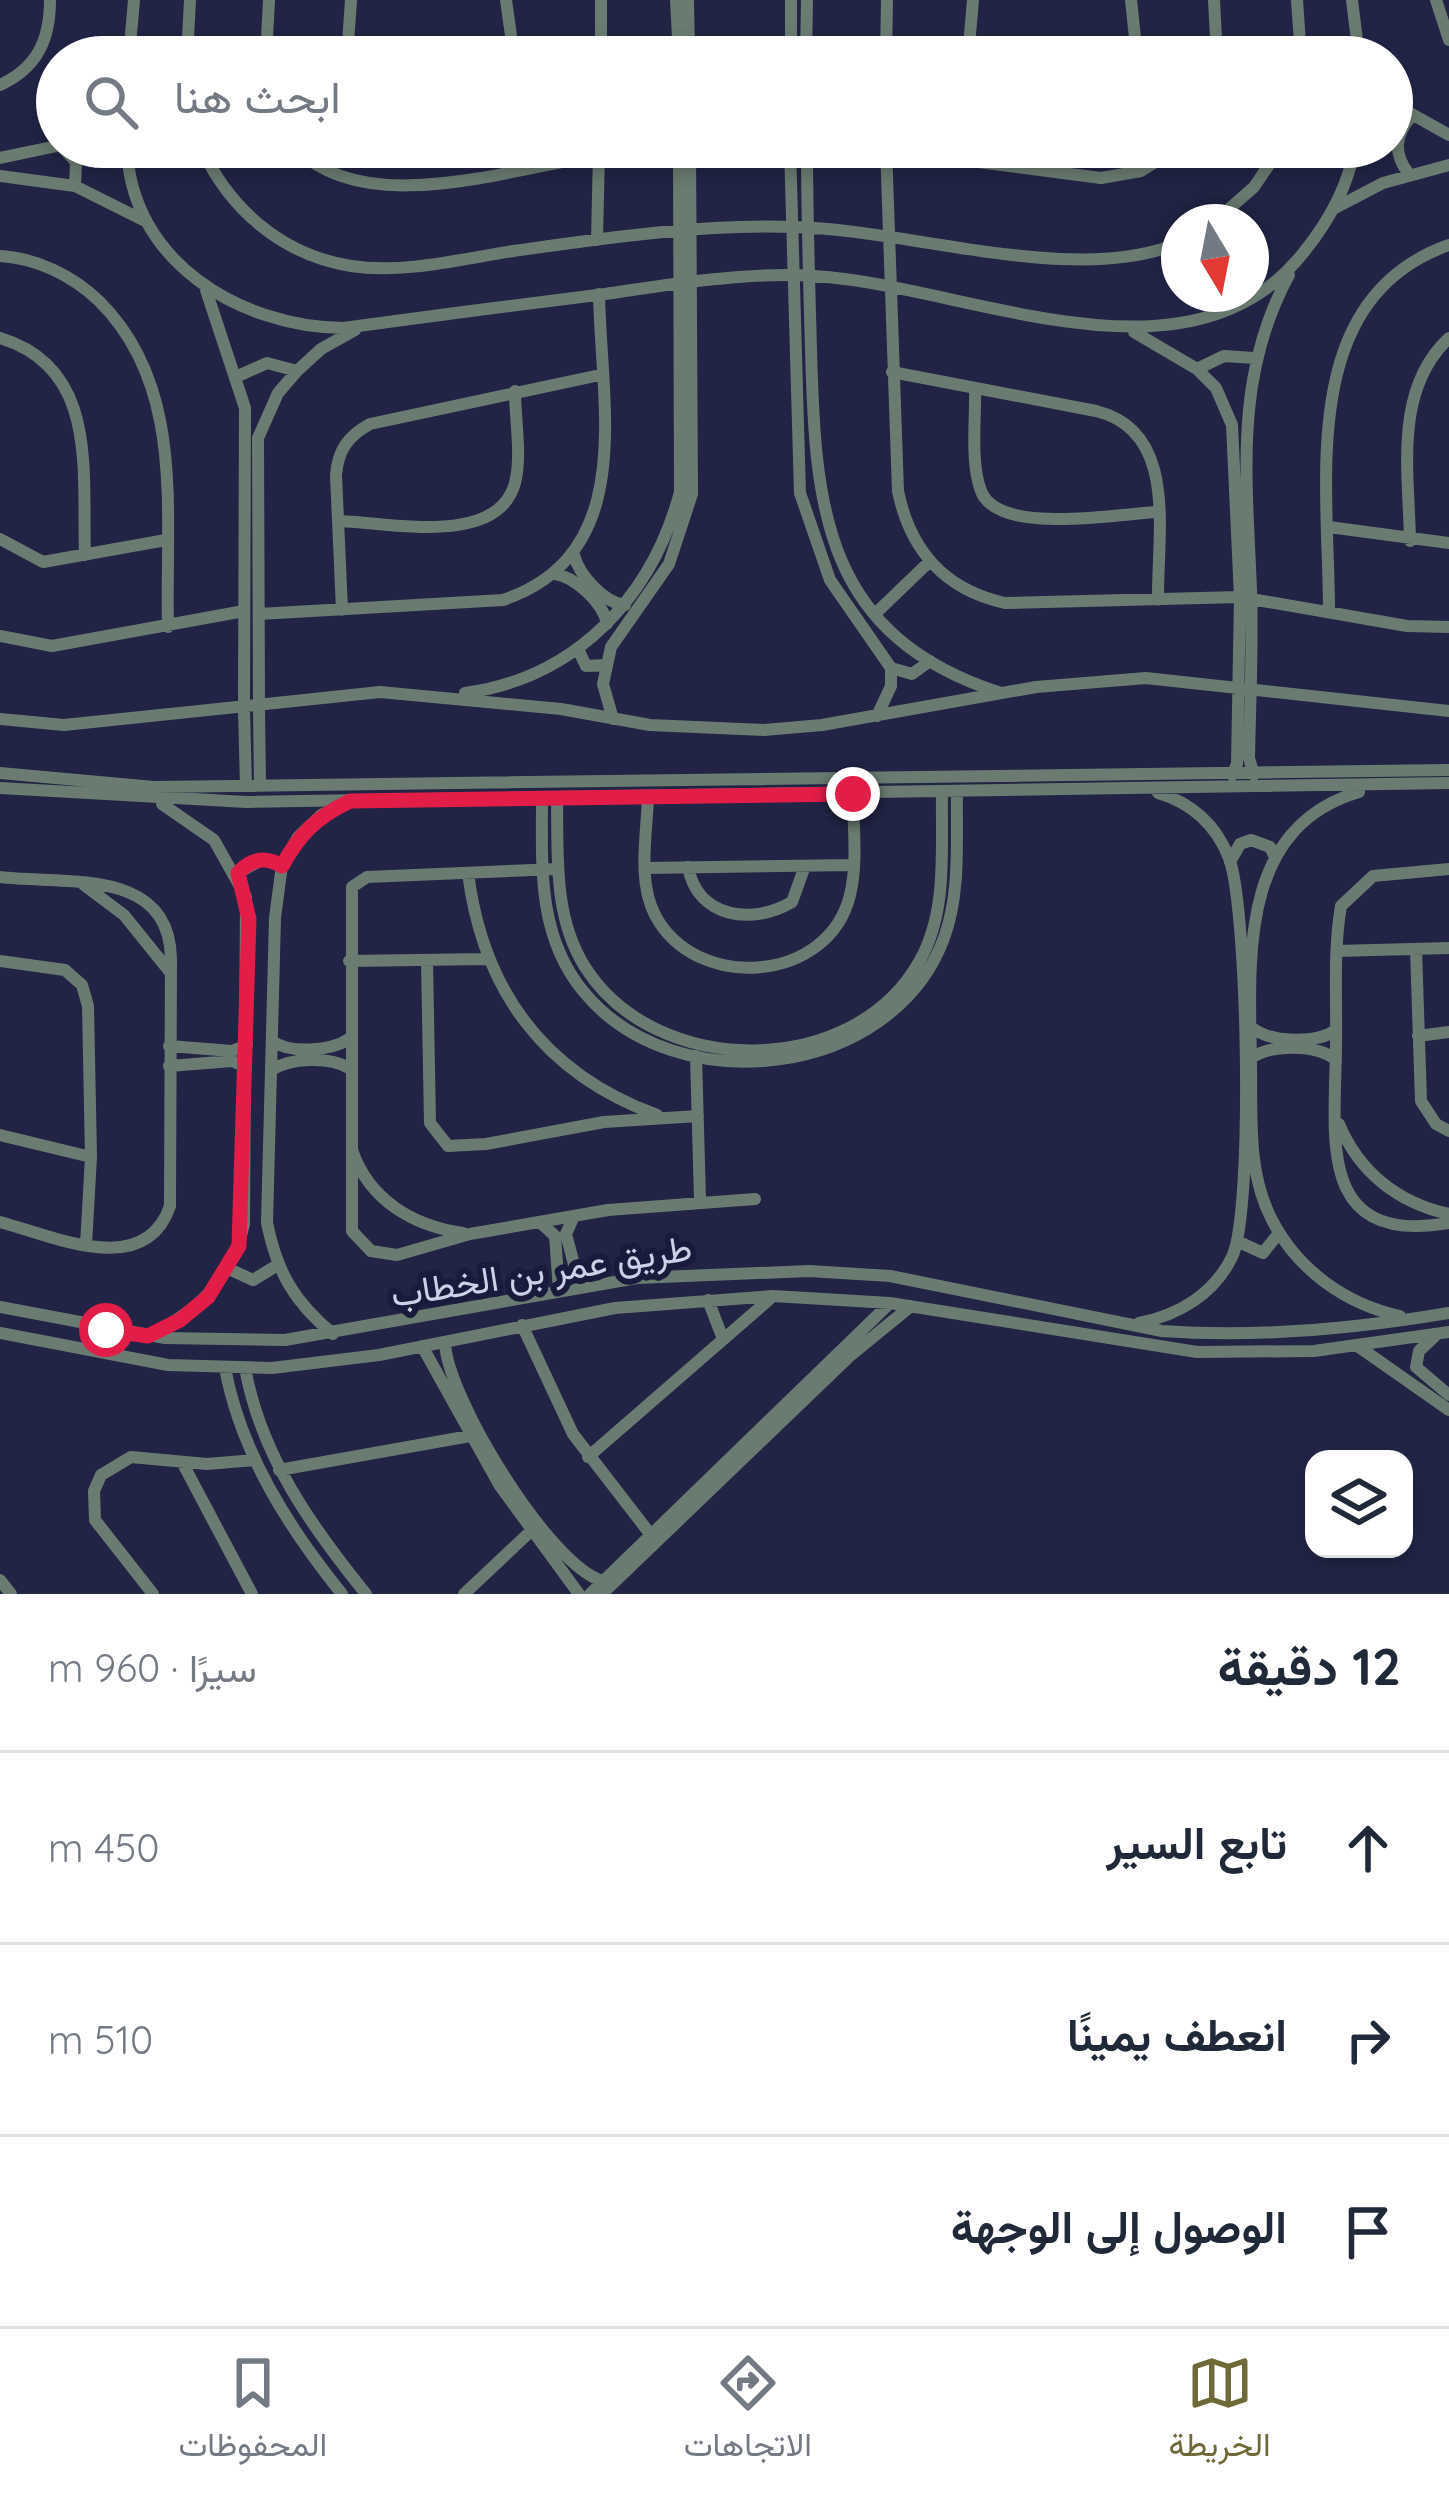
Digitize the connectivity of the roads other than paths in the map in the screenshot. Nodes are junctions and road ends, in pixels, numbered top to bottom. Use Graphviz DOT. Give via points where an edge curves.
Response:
graph roads {
  1 [pos="50,0"];
  2 [pos="134,0"];
  3 [pos="190,0"];
  4 [pos="269,0"];
  5 [pos="351,0"];
  6 [pos="506,0"];
  7 [pos="601,0"];
  8 [pos="676,0"];
  9 [pos="688,0"];
  10 [pos="791,0"];
  11 [pos="807,0"];
  12 [pos="887,0"];
  13 [pos="973,0"];
  14 [pos="1131,0"];
  15 [pos="1214,0"];
  16 [pos="1297,0"];
  17 [pos="1352,0"];
  18 [pos="1436,0"];
  19 [pos="44,36"];
  20 [pos="131,36"];
  21 [pos="188,36"];
  22 [pos="267,36"];
  23 [pos="348,36"];
  24 [pos="511,36"];
  25 [pos="602,36"];
  26 [pos="678,36"];
  27 [pos="688,36"];
  28 [pos="791,36"];
  29 [pos="806,36"];
  30 [pos="886,36"];
  31 [pos="970,36"];
  32 [pos="1135,36"];
  33 [pos="1216,36"];
  34 [pos="1300,36"];
  35 [pos="1356,36"];
  36 [pos="1449,40"];
  37 [pos="36,58"];
  38 [pos="0,85"];
  39 [pos="1413,119"];
  40 [pos="1449,135"];
  41 [pos="36,151"];
  42 [pos="0,158"];
  43 [pos="1449,165"];
  44 [pos="76,168"];
  45 [pos="131,168"];
  46 [pos="213,168"];
  47 [pos="323,168"];
  48 [pos="497,168"];
  49 [pos="599,168"];
  50 [pos="681,168"];
  51 [pos="689,168"];
  52 [pos="790,168"];
  53 [pos="807,168"];
  54 [pos="886,168"];
  55 [pos="1029,168"];
  56 [pos="1147,168"];
  57 [pos="1267,168"];
  58 [pos="1348,168"];
  59 [pos="1405,168"];
  60 [pos="1408,174"];
  61 [pos="0,176"];
  62 [pos="75,186"];
  63 [pos="1235,204"];
  64 [pos="1334,208"];
  65 [pos="149,224"];
  66 [pos="790,226"];
  67 [pos="808,227"];
  68 [pos="685,229"];
  69 [pos="886,234"];
  70 [pos="597,240"];
  71 [pos="1449,245"];
  72 [pos="1161,249"];
  73 [pos="0,256"];
  74 [pos="1294,265"];
  75 [pos="791,274"];
  76 [pos="809,275"];
  77 [pos="685,283"];
  78 [pos="888,286"];
  79 [pos="205,289"];
  80 [pos="598,294"];
  81 [pos="379,323"];
  82 [pos="1127,329"];
  83 [pos="0,338"];
  84 [pos="1449,338"];
  85 [pos="1254,358"];
  86 [pos="1197,369"];
  87 [pos="297,371"];
  88 [pos="892,372"];
  89 [pos="600,375"];
  90 [pos="238,376"];
  91 [pos="975,388"];
  92 [pos="515,391"];
  93 [pos="1157,512"];
  94 [pos="338,520"];
  95 [pos="1329,526"];
  96 [pos="0,539"];
  97 [pos="166,541"];
  98 [pos="1410,542"];
  99 [pos="1449,543"];
  100 [pos="85,555"];
  101 [pos="574,555"];
  102 [pos="929,562"];
  103 [pos="555,574"];
  104 [pos="1246,597"];
  105 [pos="1158,599"];
  106 [pos="625,605"];
  107 [pos="342,610"];
  108 [pos="1329,610"];
  109 [pos="252,613"];
  110 [pos="876,613"];
  111 [pos="607,624"];
  112 [pos="168,627"];
  113 [pos="1449,627"];
  114 [pos="0,636"];
  115 [pos="578,649"];
  116 [pos="930,661"];
  117 [pos="605,665"];
  118 [pos="891,668"];
  119 [pos="1244,691"];
  120 [pos="1003,693"];
  121 [pos="443,695"];
  122 [pos="305,699"];
  123 [pos="252,706"];
  124 [pos="1449,715"];
  125 [pos="877,716"];
  126 [pos="613,719"];
  127 [pos="0,723"];
  128 [pos="1449,770"];
  129 [pos="0,773"];
  130 [pos="1232,775"];
  131 [pos="1254,775"];
  132 [pos="1449,783"];
  133 [pos="253,786"];
  134 [pos="1385,787"];
  135 [pos="0,788"];
  136 [pos="1145,790"];
  137 [pos="950,792"];
  138 [pos="853,794"];
  139 [pos="649,797"];
  140 [pos="549,798"];
  141 [pos="155,801"];
  142 [pos="350,801"];
  143 [pos="1275,857"];
  144 [pos="1230,862"];
  145 [pos="282,866"];
  146 [pos="805,866"];
  147 [pos="853,866"];
  148 [pos="645,868"];
  149 [pos="688,868"];
  150 [pos="1449,868"];
  151 [pos="542,869"];
  152 [pos="558,869"];
  153 [pos="238,873"];
  154 [pos="467,873"];
  155 [pos="0,877"];
  156 [pos="83,884"];
  157 [pos="1449,948"];
  158 [pos="1416,949"];
  159 [pos="1337,951"];
  160 [pos="486,959"];
  161 [pos="427,960"];
  162 [pos="0,961"];
  163 [pos="350,962"];
  164 [pos="170,973"];
  165 [pos="1251,1028"];
  166 [pos="1336,1030"];
  167 [pos="1449,1032"];
  168 [pos="1418,1036"];
  169 [pos="349,1039"];
  170 [pos="272,1041"];
  171 [pos="247,1045"];
  172 [pos="169,1046"];
  173 [pos="696,1056"];
  174 [pos="1251,1058"];
  175 [pos="1336,1060"];
  176 [pos="169,1066"];
  177 [pos="246,1067"];
  178 [pos="349,1068"];
  179 [pos="271,1070"];
  180 [pos="1334,1115"];
  181 [pos="698,1116"];
  182 [pos="664,1118"];
  183 [pos="1449,1131"];
  184 [pos="0,1135"];
  185 [pos="348,1137"];
  186 [pos="91,1157"];
  187 [pos="754,1199"];
  188 [pos="700,1200"];
  189 [pos="574,1216"];
  190 [pos="1449,1219"];
  191 [pos="0,1222"];
  192 [pos="540,1222"];
  193 [pos="1280,1232"];
  194 [pos="470,1234"];
  195 [pos="1239,1242"];
  196 [pos="86,1245"];
  197 [pos="276,1266"];
  198 [pos="229,1269"];
  199 [pos="580,1287"];
  200 [pos="559,1290"];
  201 [pos="773,1296"];
  202 [pos="708,1300"];
  203 [pos="890,1304"];
  204 [pos="911,1306"];
  205 [pos="0,1307"];
  206 [pos="1449,1313"];
  207 [pos="1413,1319"];
  208 [pos="522,1325"];
  209 [pos="1131,1325"];
  210 [pos="0,1333"];
  211 [pos="1443,1333"];
  212 [pos="333,1334"];
  213 [pos="148,1336"];
  214 [pos="723,1339"];
  215 [pos="445,1342"];
  216 [pos="422,1346"];
  217 [pos="1358,1347"];
  218 [pos="225,1368"];
  219 [pos="245,1368"];
  220 [pos="1449,1395"];
  221 [pos="1449,1410"];
  222 [pos="470,1436"];
  223 [pos="588,1457"];
  224 [pos="255,1460"];
  225 [pos="182,1462"];
  226 [pos="279,1470"];
  227 [pos="531,1532"];
  228 [pos="651,1535"];
  229 [pos="0,1580"];
  230 [pos="602,1588"];
  231 [pos="11,1594"];
  232 [pos="153,1594"];
  233 [pos="251,1594"];
  234 [pos="342,1594"];
  235 [pos="366,1594"];
  236 [pos="464,1594"];
  237 [pos="579,1594"];
  238 [pos="590,1594"];
  1 -- 19 [label="street"];
  2 -- 20 [label="street"];
  3 -- 21 [label="street"];
  4 -- 22 [label="street"];
  5 -- 23 [label="street"];
  6 -- 24 [label="street"];
  7 -- 25 [label="street"];
  8 -- 26 [label="street"];
  9 -- 27 [label="street"];
  10 -- 28 [label="street"];
  11 -- 29 [label="street"];
  12 -- 30 [label="street"];
  13 -- 31 [label="street"];
  14 -- 32 [label="street"];
  15 -- 33 [label="street"];
  16 -- 34 [label="street"];
  17 -- 35 [label="street"];
  18 -- 36 [label="street"];
  37 -- 38 [label="street"];
  39 -- 40 [label="street"];
  41 -- 42 [label="street"];
  43 -- 60 [label="street"];
  44 -- 62 [label="street"];
  45 -- 65 [label="street"];
  46 -- 70 [label="street" via="246,214 294,248 336,262 409,266"];
  47 -- 48 [label="street" via="376,188"];
  49 -- 70 [label="street"];
  50 -- 68 [label="street"];
  51 -- 68 [label="street"];
  52 -- 66 [label="street"];
  53 -- 67 [label="street"];
  54 -- 69 [label="street"];
  55 -- 56 [label="street" via="1101,178"];
  57 -- 63 [label="street"];
  58 -- 64 [label="street"];
  59 -- 60 [label="street"];
  60 -- 64 [label="street"];
  61 -- 62 [label="street"];
  62 -- 65 [label="street"];
  64 -- 74 [label="street"];
  65 -- 79 [label="street"];
  66 -- 67 [label="street"];
  66 -- 68 [label="street"];
  66 -- 75 [label="street"];
  67 -- 69 [label="street"];
  67 -- 76 [label="street"];
  68 -- 70 [label="street"];
  68 -- 77 [label="street"];
  69 -- 72 [label="street" via="1093,261"];
  69 -- 78 [label="street"];
  71 -- 95 [label="street" via="1397,276 1340,356 1327,404"];
  73 -- 97 [label="street" via="38,263 88,290 139,348 161,417"];
  74 -- 82 [label="street" via="1218,315"];
  74 -- 85 [label="street"];
  75 -- 76 [label="street"];
  75 -- 77 [label="street"];
  75 -- 118 [label="street" via="800,493 830,580"];
  76 -- 78 [label="street"];
  76 -- 110 [label="street" via="817,489 845,569"];
  77 -- 80 [label="street"];
  77 -- 106 [label="street" via="680,492 656,560"];
  77 -- 117 [label="street" via="692,494 669,564"];
  78 -- 82 [label="street"];
  78 -- 88 [label="street"];
  79 -- 81 [label="street" via="272,322"];
  79 -- 90 [label="street"];
  80 -- 81 [label="street"];
  80 -- 89 [label="street"];
  81 -- 87 [label="street" via="321,349"];
  82 -- 86 [label="street"];
  83 -- 100 [label="street" via="40,355 77,407"];
  84 -- 98 [label="street" via="1420,378 1410,411"];
  85 -- 86 [label="street" via="1224,356"];
  85 -- 104 [label="street" via="1244,424"];
  86 -- 104 [label="street" via="1216,388 1232,425"];
  87 -- 90 [label="street" via="267,363"];
  87 -- 109 [label="street" via="258,438"];
  88 -- 91 [label="street"];
  88 -- 102 [label="street" via="898,491"];
  89 -- 92 [label="street"];
  89 -- 101 [label="street" via="599,505"];
  90 -- 109 [label="street"];
  91 -- 93 [label="street" via="1127,423 1155,463"];
  91 -- 93 [label="street" via="979,487 994,509 1016,519"];
  92 -- 94 [label="street" via="356,431 338,458"];
  92 -- 94 [label="street" via="516,477 494,514 466,525"];
  93 -- 105 [label="street"];
  94 -- 107 [label="street"];
  95 -- 98 [label="street"];
  95 -- 108 [label="street"];
  96 -- 100 [label="street" via="43,562"];
  97 -- 100 [label="street"];
  97 -- 112 [label="street"];
  98 -- 99 [label="street"];
  101 -- 103 [label="street"];
  101 -- 106 [label="street" via="612,603"];
  102 -- 105 [label="street" via="959,586 1005,603"];
  102 -- 110 [label="street"];
  103 -- 107 [label="street" via="503,600"];
  103 -- 111 [label="street" via="570,578"];
  104 -- 105 [label="street"];
  104 -- 108 [label="street"];
  104 -- 119 [label="street"];
  106 -- 111 [label="street"];
  107 -- 109 [label="street"];
  108 -- 113 [label="street"];
  109 -- 112 [label="street"];
  109 -- 123 [label="street"];
  110 -- 116 [label="street"];
  111 -- 115 [label="street"];
  112 -- 114 [label="street" via="52,646"];
  115 -- 117 [label="street" via="586,667"];
  115 -- 121 [label="street" via="492,689"];
  116 -- 118 [label="street" via="912,674"];
  116 -- 120 [label="street"];
  117 -- 126 [label="street"];
  118 -- 125 [label="street"];
  119 -- 120 [label="street" via="1146,678"];
  119 -- 122 [label="street" via="1093,689 764,738 648,733 424,702"];
  119 -- 124 [label="street" via="1395,717"];
  119 -- 130 [label="street"];
  119 -- 131 [label="street"];
  120 -- 125 [label="street"];
  121 -- 122 [label="street"];
  121 -- 126 [label="street"];
  122 -- 123 [label="street"];
  123 -- 127 [label="street" via="64,733"];
  123 -- 133 [label="street"];
  125 -- 126 [label="street" via="764,730"];
  128 -- 131 [label="street"];
  129 -- 133 [label="street" via="154,787"];
  130 -- 131 [label="street"];
  130 -- 133 [label="street"];
  132 -- 134 [label="street"];
  134 -- 136 [label="street"];
  134 -- 143 [label="street" via="1316,812"];
  135 -- 141 [label="street"];
  136 -- 137 [label="street"];
  136 -- 144 [label="street" via="1193,808"];
  137 -- 138 [label="street"];
  137 -- 152 [label="street" via="939,905 919,962 868,1017 798,1046 712,1046 632,1016 577,952"];
  137 -- 173 [label="street" via="952,908 944,939 910,994 860,1035 799,1057"];
  138 -- 139 [label="street"];
  138 -- 147 [label="street"];
  139 -- 140 [label="street"];
  139 -- 148 [label="street"];
  140 -- 142 [label="street"];
  140 -- 151 [label="street"];
  140 -- 152 [label="street"];
  141 -- 142 [label="street"];
  141 -- 153 [label="street" via="206,830"];
  142 -- 145 [label="street" via="310,826"];
  143 -- 144 [label="street" via="1251,840"];
  143 -- 165 [label="street" via="1256,901"];
  144 -- 195 [label="street" via="1242,992"];
  145 -- 153 [label="street" via="263,859"];
  145 -- 170 [label="street"];
  146 -- 147 [label="street"];
  146 -- 149 [label="street"];
  146 -- 149 [label="street" via="792,902 750,915 708,905"];
  147 -- 148 [label="street" via="838,924 804,954 761,968 730,967 686,949 655,914"];
  148 -- 149 [label="street"];
  150 -- 159 [label="street" via="1390,870 1361,883 1341,906"];
  151 -- 152 [label="street"];
  151 -- 154 [label="street"];
  151 -- 173 [label="street" via="552,937 583,991 633,1032"];
  153 -- 171 [label="street" via="249,919"];
  154 -- 160 [label="street"];
  154 -- 163 [label="street" via="356,882"];
  155 -- 156 [label="street"];
  156 -- 164 [label="street" via="124,915"];
  156 -- 164 [label="street" via="112,883 146,901 167,931"];
  157 -- 158 [label="street"];
  158 -- 159 [label="street"];
  158 -- 168 [label="street"];
  159 -- 166 [label="street"];
  160 -- 161 [label="street"];
  160 -- 182 [label="street" via="541,1045 577,1077"];
  161 -- 163 [label="street"];
  161 -- 182 [label="street" via="430,1123 439,1141 458,1148"];
  162 -- 186 [label="street" via="54,967 82,985"];
  163 -- 169 [label="street"];
  164 -- 172 [label="street"];
  165 -- 166 [label="street" via="1274,1037 1320,1038"];
  165 -- 174 [label="street"];
  166 -- 175 [label="street"];
  167 -- 168 [label="street"];
  168 -- 183 [label="street" via="1421,1100"];
  169 -- 170 [label="street" via="310,1048"];
  169 -- 178 [label="street"];
  170 -- 179 [label="street"];
  171 -- 172 [label="street"];
  171 -- 177 [label="street"];
  172 -- 176 [label="street"];
  173 -- 181 [label="street"];
  174 -- 175 [label="street" via="1265,1050 1319,1050"];
  174 -- 193 [label="street" via="1252,1159"];
  175 -- 180 [label="street"];
  176 -- 177 [label="street"];
  176 -- 196 [label="street" via="166,1219 134,1246"];
  177 -- 198 [label="street" via="244,1224"];
  178 -- 179 [label="street" via="290,1062"];
  178 -- 185 [label="street"];
  179 -- 197 [label="street" via="267,1223"];
  180 -- 190 [label="street" via="1381,1183"];
  180 -- 190 [label="street" via="1337,1170 1355,1203 1400,1228"];
  181 -- 182 [label="street"];
  181 -- 188 [label="street"];
  184 -- 186 [label="street"];
  185 -- 194 [label="street" via="383,1199 423,1224"];
  185 -- 194 [label="street" via="349,1219 370,1251 397,1255"];
  186 -- 196 [label="street"];
  187 -- 188 [label="street"];
  188 -- 189 [label="street"];
  189 -- 192 [label="street"];
  189 -- 199 [label="street" via="566,1234"];
  191 -- 196 [label="street"];
  192 -- 194 [label="street"];
  192 -- 200 [label="street" via="555,1236"];
  193 -- 195 [label="street" via="1263,1253"];
  193 -- 207 [label="street" via="1328,1286"];
  195 -- 209 [label="street" via="1198,1299"];
  197 -- 198 [label="street" via="254,1280"];
  197 -- 212 [label="street"];
  198 -- 213 [label="street" via="180,1320"];
  199 -- 200 [label="street, طريق عمر بن الخطاب"];
  199 -- 209 [label="street, طريق عمر بن الخطاب" via="690,1273 890,1276"];
  200 -- 212 [label="street, طريق عمر بن الخطاب"];
  201 -- 202 [label="street, طريق عمر بن الخطاب"];
  201 -- 203 [label="street, طريق عمر بن الخطاب"];
  201 -- 214 [label="street"];
  202 -- 208 [label="street, طريق عمر بن الخطاب"];
  202 -- 214 [label="street"];
  203 -- 204 [label="street, طريق عمر بن الخطاب"];
  203 -- 228 [label="street"];
  204 -- 217 [label="street, طريق عمر بن الخطاب" via="1159,1348"];
  204 -- 230 [label="street"];
  205 -- 213 [label="street, طريق عمر بن الخطاب"];
  206 -- 207 [label="street, طريق عمر بن الخطاب"];
  207 -- 209 [label="street, طريق عمر بن الخطاب" via="1253,1334"];
  208 -- 215 [label="street, طريق عمر بن الخطاب"];
  208 -- 223 [label="street"];
  210 -- 218 [label="street, طريق عمر بن الخطاب" via="106,1356"];
  211 -- 217 [label="street, طريق عمر بن الخطاب"];
  211 -- 220 [label="street" via="1419,1351 1416,1367"];
  212 -- 213 [label="street, طريق عمر بن الخطاب" via="225,1342"];
  214 -- 223 [label="street"];
  215 -- 216 [label="street, طريق عمر بن الخطاب"];
  215 -- 230 [label="street" via="453,1379 510,1480 570,1562"];
  216 -- 219 [label="street, طريق عمر بن الخطاب"];
  216 -- 222 [label="street"];
  217 -- 221 [label="street"];
  218 -- 219 [label="street, طريق عمر بن الخطاب"];
  218 -- 224 [label="street"];
  219 -- 226 [label="street"];
  222 -- 226 [label="street"];
  222 -- 227 [label="street"];
  223 -- 228 [label="street"];
  224 -- 225 [label="street"];
  224 -- 234 [label="street"];
  225 -- 232 [label="street" via="131,1457 101,1475 94,1491 103,1533"];
  225 -- 233 [label="street"];
  226 -- 235 [label="street"];
  227 -- 236 [label="street"];
  227 -- 237 [label="street"];
  228 -- 230 [label="street"];
  229 -- 231 [label="street"];
  230 -- 238 [label="street"];
}
